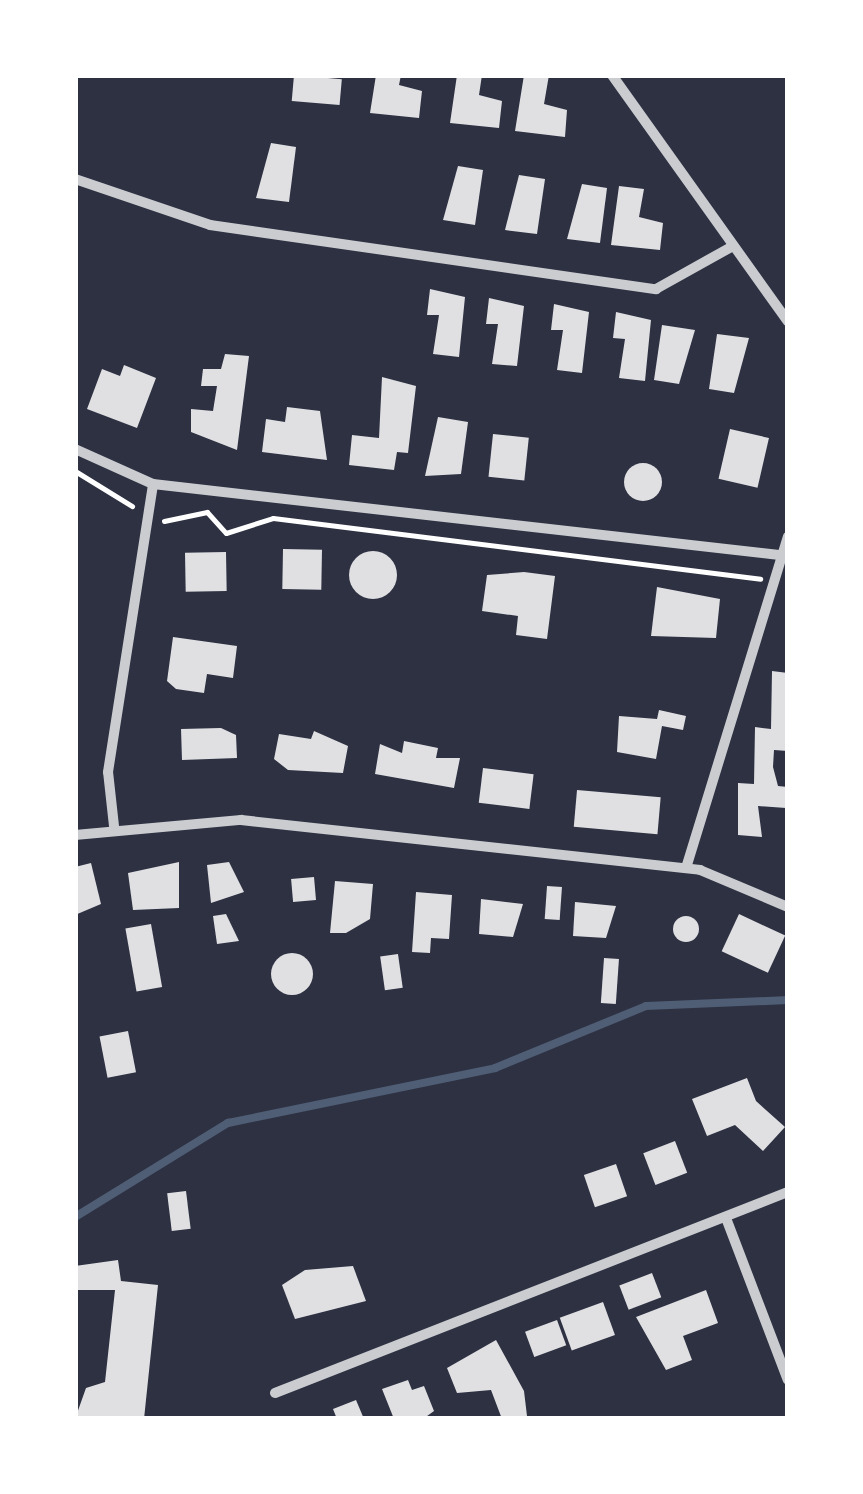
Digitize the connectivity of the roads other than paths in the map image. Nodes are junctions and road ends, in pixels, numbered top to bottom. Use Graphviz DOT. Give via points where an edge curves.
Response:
graph roads {
  1 [pos="612,75"];
  2 [pos="75,179"];
  3 [pos="731,247"];
  4 [pos="788,322"];
  5 [pos="75,449"];
  6 [pos="153,484"];
  7 [pos="788,536"];
  8 [pos="786,556"];
  9 [pos="114,826"];
  10 [pos="75,835"];
  11 [pos="686,868"];
  12 [pos="788,906"];
  13 [pos="788,1192"];
  14 [pos="726,1218"];
  15 [pos="788,1380"];
  16 [pos="275,1393"];
  1 -- 3 [label="street"];
  2 -- 3 [label="street" via="210,224 656,289"];
  3 -- 4 [label="street"];
  5 -- 6 [label="street"];
  6 -- 8 [label="street"];
  6 -- 9 [label="street" via="108,772"];
  7 -- 8 [label="street"];
  8 -- 11 [label="street"];
  9 -- 10 [label="street"];
  9 -- 11 [label="street" via="204,817"];
  11 -- 12 [label="street"];
  13 -- 14 [label="street"];
  14 -- 15 [label="street"];
  14 -- 16 [label="street"];
}
